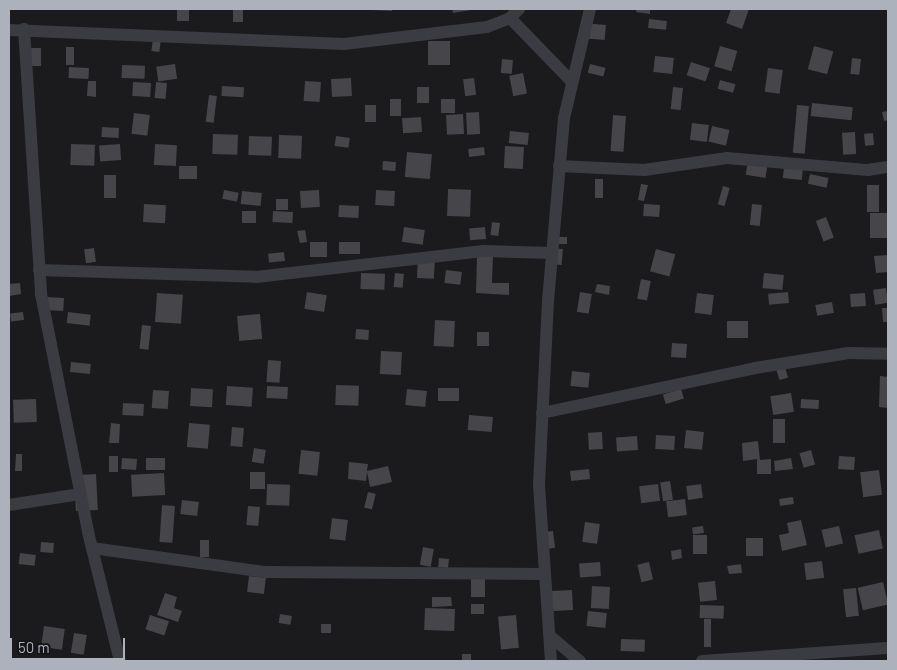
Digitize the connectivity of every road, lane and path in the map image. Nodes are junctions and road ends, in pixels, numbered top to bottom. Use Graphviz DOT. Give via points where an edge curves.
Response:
graph roads {
  1 [pos="590,9"];
  2 [pos="515,13"];
  3 [pos="24,29"];
  4 [pos="9,30"];
  5 [pos="572,82"];
  6 [pos="560,166"];
  7 [pos="888,167"];
  8 [pos="552,253"];
  9 [pos="39,270"];
  10 [pos="888,354"];
  11 [pos="542,412"];
  12 [pos="80,494"];
  13 [pos="9,505"];
  14 [pos="92,548"];
  15 [pos="544,574"];
  16 [pos="550,636"];
  17 [pos="888,648"];
  18 [pos="120,661"];
  19 [pos="551,661"];
  20 [pos="580,661"];
  21 [pos="702,661"];
  1 -- 5 [label="street"];
  2 -- 3 [label="street" via="487,27 344,44"];
  2 -- 5 [label="street"];
  3 -- 4 [label="street"];
  3 -- 9 [label="street"];
  5 -- 6 [label="street"];
  6 -- 7 [label="street" via="644,170 727,158 868,170"];
  6 -- 8 [label="street"];
  8 -- 9 [label="street" via="484,251 256,277"];
  8 -- 11 [label="street"];
  9 -- 12 [label="street"];
  10 -- 11 [label="street" via="849,353 755,368"];
  11 -- 15 [label="street" via="539,485"];
  12 -- 13 [label="street"];
  12 -- 14 [label="street"];
  14 -- 15 [label="street" via="266,572"];
  14 -- 18 [label="street"];
  15 -- 16 [label="street"];
  16 -- 19 [label="street"];
  16 -- 20 [label="street"];
  17 -- 21 [label="street"];
}
